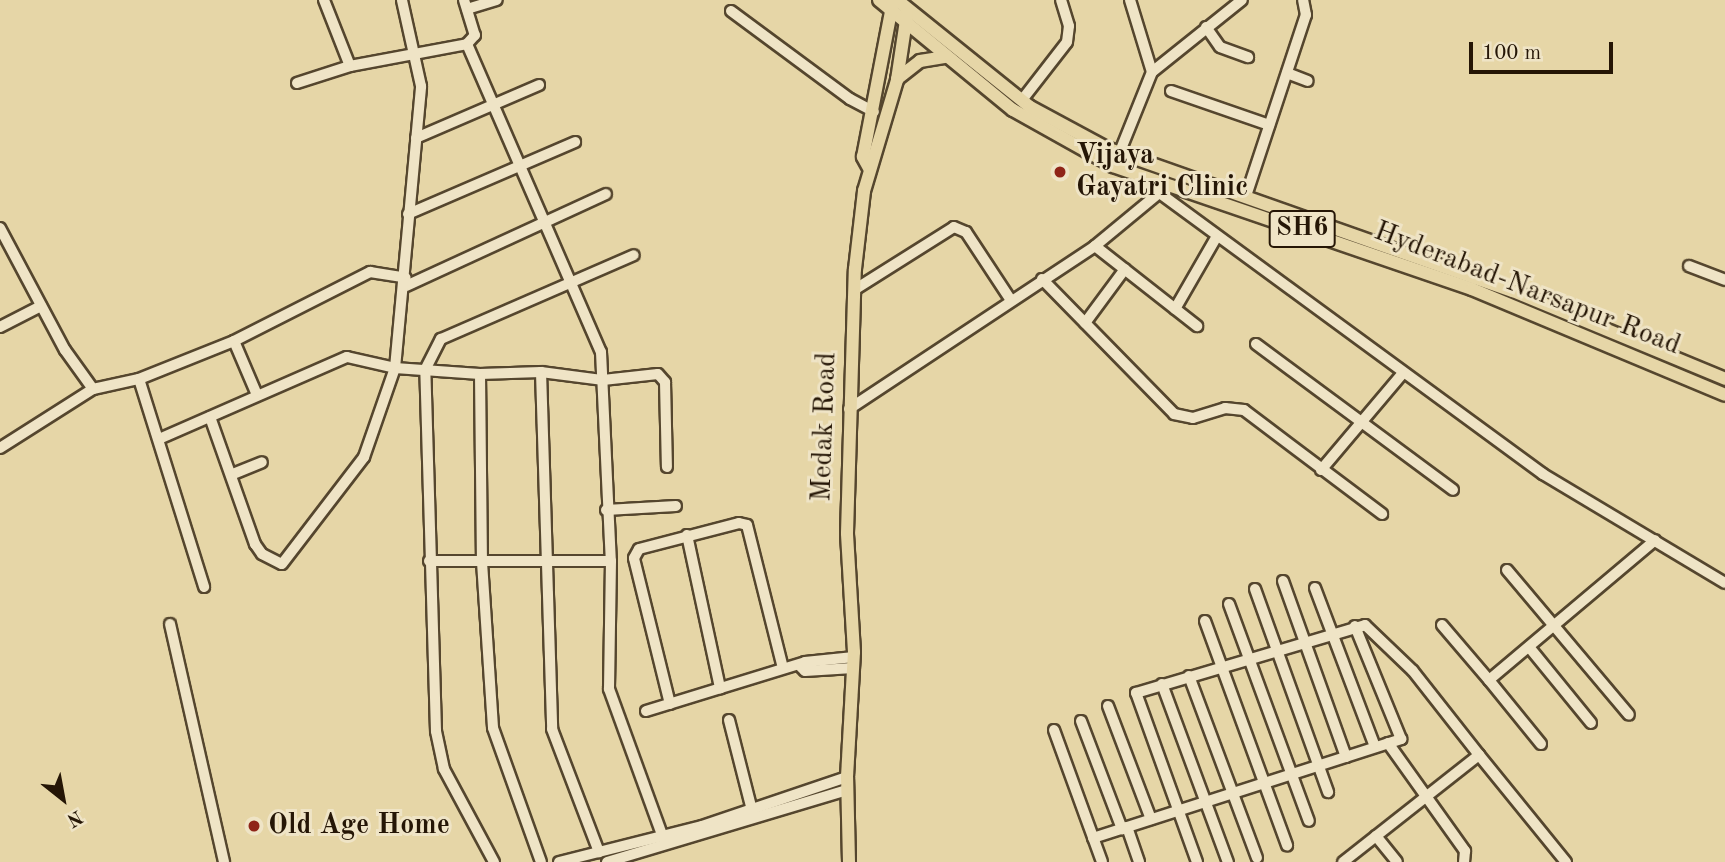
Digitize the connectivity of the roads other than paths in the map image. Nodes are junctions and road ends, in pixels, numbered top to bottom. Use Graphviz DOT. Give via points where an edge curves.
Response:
graph roads {
  1 [pos="324,0"];
  2 [pos="402,0"];
  3 [pos="497,0"];
  4 [pos="879,0"];
  5 [pos="1061,0"];
  6 [pos="1129,0"];
  7 [pos="1242,0"];
  8 [pos="1303,0"];
  9 [pos="894,3"];
  10 [pos="466,4"];
  11 [pos="908,9"];
  12 [pos="731,10"];
  13 [pos="1206,27"];
  14 [pos="467,44"];
  15 [pos="415,53"];
  16 [pos="946,57"];
  17 [pos="1248,57"];
  18 [pos="351,66"];
  19 [pos="1152,72"];
  20 [pos="1287,73"];
  21 [pos="897,80"];
  22 [pos="1308,81"];
  23 [pos="297,83"];
  24 [pos="539,85"];
  25 [pos="1171,91"];
  26 [pos="1022,100"];
  27 [pos="493,105"];
  28 [pos="874,111"];
  29 [pos="1269,125"];
  30 [pos="416,138"];
  31 [pos="575,142"];
  32 [pos="1119,153"];
  33 [pos="520,166"];
  34 [pos="869,168"];
  35 [pos="1135,172"];
  36 [pos="1159,193"];
  37 [pos="606,194"];
  38 [pos="1246,196"];
  39 [pos="408,214"];
  40 [pos="545,222"];
  41 [pos="0,228"];
  42 [pos="1217,236"];
  43 [pos="1096,246"];
  44 [pos="12,249"];
  45 [pos="0,255"];
  46 [pos="634,255"];
  47 [pos="1689,266"];
  48 [pos="1125,269"];
  49 [pos="1041,279"];
  50 [pos="1725,280"];
  51 [pos="406,282"];
  52 [pos="572,284"];
  53 [pos="854,290"];
  54 [pos="1010,299"];
  55 [pos="41,306"];
  56 [pos="1175,309"];
  57 [pos="1085,323"];
  58 [pos="1197,326"];
  59 [pos="0,327"];
  60 [pos="234,341"];
  61 [pos="1256,344"];
  62 [pos="395,368"];
  63 [pos="425,370"];
  64 [pos="541,372"];
  65 [pos="480,374"];
  66 [pos="1402,374"];
  67 [pos="139,379"];
  68 [pos="1725,379"];
  69 [pos="603,380"];
  70 [pos="93,389"];
  71 [pos="257,395"];
  72 [pos="1725,395"];
  73 [pos="849,409"];
  74 [pos="210,417"];
  75 [pos="1361,422"];
  76 [pos="159,439"];
  77 [pos="0,448"];
  78 [pos="262,462"];
  79 [pos="667,467"];
  80 [pos="1321,470"];
  81 [pos="233,474"];
  82 [pos="1453,491"];
  83 [pos="676,506"];
  84 [pos="606,510"];
  85 [pos="1382,514"];
  86 [pos="687,535"];
  87 [pos="1655,540"];
  88 [pos="429,561"];
  89 [pos="611,561"];
  90 [pos="482,562"];
  91 [pos="545,563"];
  92 [pos="1507,570"];
  93 [pos="1283,581"];
  94 [pos="1725,583"];
  95 [pos="204,587"];
  96 [pos="1315,588"];
  97 [pos="1255,589"];
  98 [pos="1229,604"];
  99 [pos="1205,621"];
  100 [pos="170,624"];
  101 [pos="1442,625"];
  102 [pos="1554,625"];
  103 [pos="1355,626"];
  104 [pos="1332,633"];
  105 [pos="1305,641"];
  106 [pos="1529,647"];
  107 [pos="1276,650"];
  108 [pos="1249,658"];
  109 [pos="853,663"];
  110 [pos="1222,666"];
  111 [pos="783,668"];
  112 [pos="1189,676"];
  113 [pos="1489,680"];
  114 [pos="1162,684"];
  115 [pos="720,688"];
  116 [pos="670,704"];
  117 [pos="1108,706"];
  118 [pos="646,711"];
  119 [pos="1629,715"];
  120 [pos="729,720"];
  121 [pos="1081,721"];
  122 [pos="1591,723"];
  123 [pos="1054,730"];
  124 [pos="1388,743"];
  125 [pos="1541,744"];
  126 [pos="1375,747"];
  127 [pos="1479,755"];
  128 [pos="1346,757"];
  129 [pos="1318,766"];
  130 [pos="1292,774"];
  131 [pos="1264,783"];
  132 [pos="847,784"];
  133 [pos="1328,792"];
  134 [pos="1233,793"];
  135 [pos="1426,797"];
  136 [pos="1205,802"];
  137 [pos="752,810"];
  138 [pos="1178,810"];
  139 [pos="1152,819"];
  140 [pos="1309,821"];
  141 [pos="1125,828"];
  142 [pos="1376,836"];
  143 [pos="663,837"];
  144 [pos="1093,838"];
  145 [pos="1287,845"];
  146 [pos="599,852"];
  147 [pos="1257,858"];
  148 [pos="224,862"];
  149 [pos="495,862"];
  150 [pos="541,862"];
  151 [pos="559,862"];
  152 [pos="607,862"];
  153 [pos="849,862"];
  154 [pos="1102,862"];
  155 [pos="1139,862"];
  156 [pos="1197,862"];
  157 [pos="1228,862"];
  158 [pos="1343,862"];
  159 [pos="1396,862"];
  160 [pos="1464,862"];
  161 [pos="1566,862"];
  1 -- 18 [label="street"];
  2 -- 15 [label="street"];
  3 -- 10 [label="street"];
  4 -- 9 [label="main road"];
  5 -- 26 [label="street" via="1069,26 1067,41"];
  6 -- 19 [label="street"];
  7 -- 13 [label="street"];
  8 -- 20 [label="street" via="1306,15"];
  9 -- 11 [label="main road"];
  9 -- 28 [label="main road"];
  10 -- 14 [label="street" via="475,36"];
  11 -- 16 [label="main road, Hyderabad-Narsapur Road / SH6"];
  11 -- 21 [label="main road, Medak Road"];
  11 -- 26 [label="main road, Hyderabad-Narsapur Road / SH6"];
  12 -- 28 [label="street" via="850,99"];
  13 -- 17 [label="street" via="1220,47"];
  13 -- 19 [label="street"];
  14 -- 15 [label="street"];
  14 -- 27 [label="street"];
  15 -- 18 [label="street"];
  15 -- 30 [label="street" via="421,86"];
  16 -- 21 [label="main road" via="920,61"];
  16 -- 35 [label="main road, Hyderabad-Narsapur Road / SH6" via="1052,135"];
  18 -- 23 [label="street"];
  19 -- 32 [label="street"];
  20 -- 22 [label="street"];
  20 -- 29 [label="street"];
  21 -- 34 [label="main road, Medak Road" via="877,158"];
  24 -- 27 [label="street"];
  25 -- 29 [label="street"];
  26 -- 32 [label="main road, Hyderabad-Narsapur Road / SH6"];
  27 -- 30 [label="street"];
  27 -- 33 [label="street"];
  28 -- 34 [label="main road" via="863,157"];
  29 -- 38 [label="street"];
  30 -- 39 [label="street"];
  31 -- 33 [label="street"];
  32 -- 38 [label="main road, Hyderabad-Narsapur Road / SH6"];
  33 -- 39 [label="street"];
  33 -- 40 [label="street"];
  34 -- 53 [label="main road, Medak Road"];
  35 -- 36 [label="street"];
  35 -- 72 [label="main road, Hyderabad-Narsapur Road / SH6" via="1472,289"];
  36 -- 42 [label="street"];
  36 -- 43 [label="street"];
  37 -- 40 [label="street"];
  38 -- 68 [label="main road, Hyderabad-Narsapur Road / SH6" via="1513,291"];
  39 -- 51 [label="street"];
  40 -- 51 [label="street"];
  40 -- 52 [label="street"];
  41 -- 44 [label="street"];
  42 -- 56 [label="street"];
  42 -- 66 [label="street"];
  43 -- 48 [label="street"];
  43 -- 49 [label="street"];
  44 -- 45 [label="street"];
  44 -- 55 [label="street"];
  46 -- 52 [label="street"];
  47 -- 50 [label="street"];
  48 -- 56 [label="street"];
  48 -- 57 [label="street"];
  49 -- 54 [label="street"];
  49 -- 57 [label="street"];
  51 -- 60 [label="street" via="370,272"];
  51 -- 62 [label="street"];
  52 -- 63 [label="street" via="441,339"];
  52 -- 69 [label="street" via="601,352"];
  53 -- 54 [label="street" via="954,227 966,232"];
  53 -- 73 [label="main road, Medak Road"];
  54 -- 73 [label="street"];
  55 -- 59 [label="street"];
  55 -- 70 [label="street" via="83,380"];
  56 -- 58 [label="street"];
  57 -- 80 [label="street" via="1174,414 1193,418 1225,408 1244,410"];
  60 -- 67 [label="street"];
  60 -- 71 [label="street"];
  61 -- 75 [label="street"];
  62 -- 63 [label="street"];
  62 -- 71 [label="street" via="355,357 336,359"];
  62 -- 81 [label="street" via="364,457 282,564 257,548"];
  63 -- 65 [label="street"];
  63 -- 88 [label="street"];
  64 -- 65 [label="street"];
  64 -- 69 [label="street"];
  64 -- 91 [label="street"];
  65 -- 90 [label="street"];
  66 -- 75 [label="street"];
  66 -- 87 [label="street" via="1543,474"];
  67 -- 70 [label="street"];
  67 -- 76 [label="street"];
  69 -- 79 [label="street" via="665,377"];
  69 -- 84 [label="street"];
  70 -- 77 [label="street"];
  71 -- 74 [label="street"];
  73 -- 109 [label="main road, Medak Road" via="847,533"];
  74 -- 76 [label="street"];
  74 -- 81 [label="street"];
  75 -- 80 [label="street"];
  75 -- 82 [label="street"];
  76 -- 95 [label="street"];
  78 -- 81 [label="street"];
  80 -- 85 [label="street"];
  83 -- 84 [label="street"];
  84 -- 89 [label="street"];
  86 -- 111 [label="street" via="739,523 747,526"];
  86 -- 115 [label="street"];
  86 -- 116 [label="street" via="634,553"];
  87 -- 94 [label="street"];
  87 -- 102 [label="street"];
  88 -- 90 [label="street"];
  88 -- 149 [label="street" via="434,715 441,757"];
  89 -- 91 [label="street"];
  89 -- 143 [label="street" via="609,689"];
  90 -- 91 [label="street"];
  90 -- 150 [label="street" via="494,740"];
  91 -- 146 [label="street" via="552,729"];
  92 -- 102 [label="street"];
  93 -- 105 [label="street"];
  96 -- 104 [label="street"];
  97 -- 107 [label="street"];
  98 -- 108 [label="street"];
  99 -- 110 [label="street"];
  100 -- 148 [label="street"];
  101 -- 113 [label="street"];
  102 -- 106 [label="street"];
  102 -- 119 [label="street"];
  103 -- 104 [label="street"];
  103 -- 124 [label="street" via="1402,733 1401,739"];
  103 -- 127 [label="street" via="1365,625 1413,671"];
  104 -- 105 [label="street"];
  104 -- 126 [label="street"];
  105 -- 107 [label="street"];
  105 -- 128 [label="street"];
  106 -- 113 [label="street"];
  106 -- 122 [label="street"];
  107 -- 108 [label="street"];
  107 -- 129 [label="street"];
  108 -- 110 [label="street"];
  108 -- 130 [label="street"];
  109 -- 111 [label="street"];
  109 -- 132 [label="main road, Medak Road"];
  110 -- 112 [label="street"];
  110 -- 131 [label="street"];
  111 -- 115 [label="street"];
  112 -- 114 [label="street"];
  112 -- 134 [label="street"];
  113 -- 125 [label="street"];
  114 -- 136 [label="street"];
  114 -- 138 [label="street" via="1135,697"];
  115 -- 116 [label="street"];
  116 -- 118 [label="street"];
  117 -- 139 [label="street"];
  120 -- 137 [label="street"];
  121 -- 141 [label="street"];
  123 -- 144 [label="street"];
  124 -- 126 [label="street"];
  124 -- 135 [label="street"];
  126 -- 128 [label="street"];
  127 -- 135 [label="street"];
  127 -- 161 [label="street"];
  128 -- 129 [label="street"];
  129 -- 130 [label="street"];
  129 -- 133 [label="street"];
  130 -- 131 [label="street"];
  130 -- 140 [label="street"];
  131 -- 134 [label="street"];
  131 -- 145 [label="street"];
  132 -- 137 [label="street"];
  132 -- 152 [label="street"];
  132 -- 153 [label="main road, Medak Road"];
  134 -- 136 [label="street"];
  134 -- 147 [label="street"];
  135 -- 142 [label="street"];
  135 -- 160 [label="street" via="1465,851"];
  136 -- 138 [label="street"];
  136 -- 157 [label="street"];
  137 -- 143 [label="street"];
  138 -- 139 [label="street"];
  138 -- 156 [label="street"];
  139 -- 141 [label="street"];
  141 -- 144 [label="street"];
  141 -- 155 [label="street"];
  142 -- 158 [label="street"];
  142 -- 159 [label="street"];
  143 -- 146 [label="street"];
  144 -- 154 [label="street"];
  146 -- 151 [label="street"];
}
